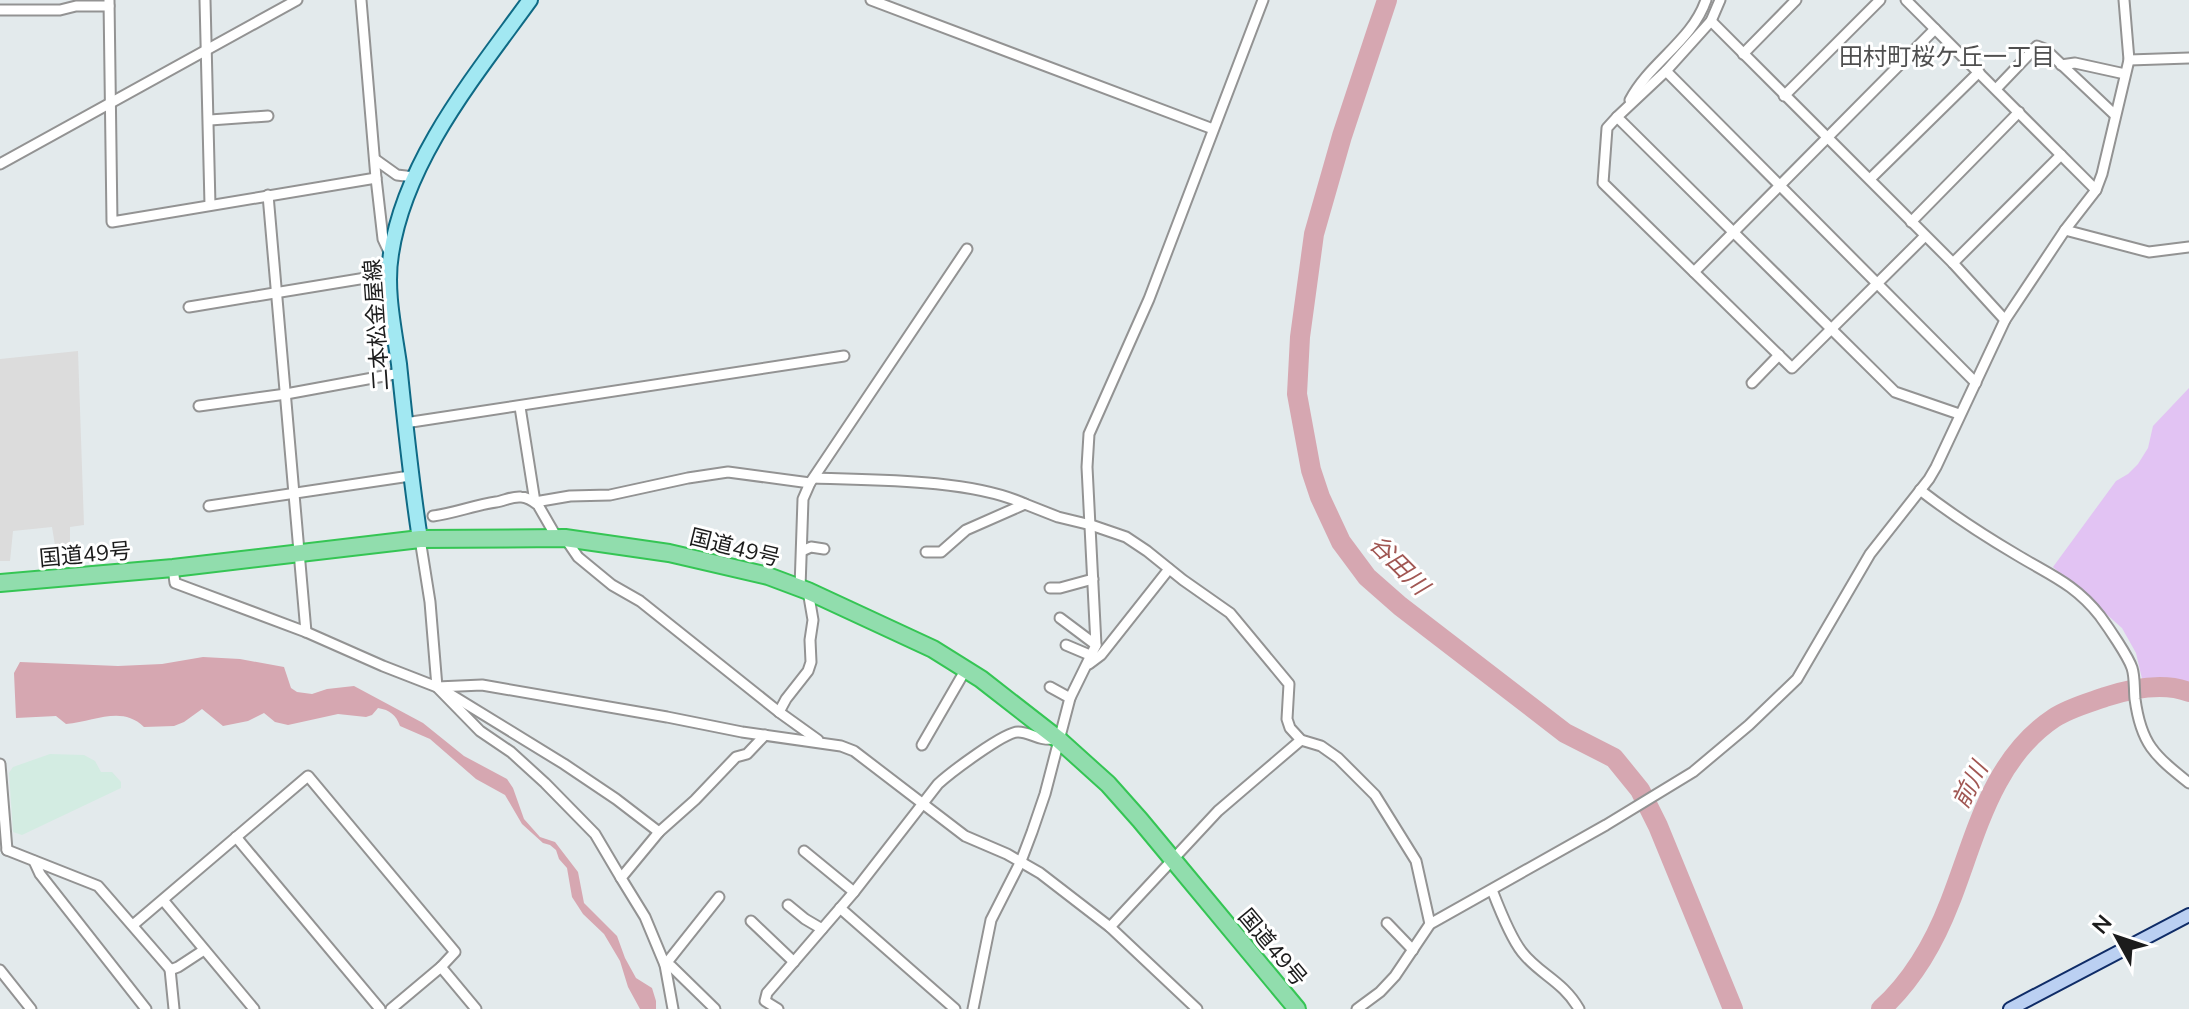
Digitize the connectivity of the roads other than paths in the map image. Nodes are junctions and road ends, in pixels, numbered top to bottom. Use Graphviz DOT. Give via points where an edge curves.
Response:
graph roads {
  1 [pos="205,0"];
  2 [pos="297,0"];
  3 [pos="361,0"];
  4 [pos="530,0"];
  5 [pos="871,0"];
  6 [pos="1263,0"];
  7 [pos="1706,0"];
  8 [pos="1720,0"];
  9 [pos="1796,0"];
  10 [pos="1880,0"];
  11 [pos="1906,0"];
  12 [pos="2124,0"];
  13 [pos="109,3"];
  14 [pos="0,10"];
  15 [pos="1711,21"];
  16 [pos="1935,29"];
  17 [pos="207,52"];
  18 [pos="1743,54"];
  19 [pos="2189,58"];
  20 [pos="2129,60"];
  21 [pos="2061,65"];
  22 [pos="1666,71"];
  23 [pos="1979,72"];
  24 [pos="2125,74"];
  25 [pos="1996,89"];
  26 [pos="1784,96"];
  27 [pos="111,102"];
  28 [pos="1628,107"];
  29 [pos="2019,112"];
  30 [pos="2115,115"];
  31 [pos="268,116"];
  32 [pos="1617,117"];
  33 [pos="210,120"];
  34 [pos="1213,129"];
  35 [pos="1826,137"];
  36 [pos="2061,155"];
  37 [pos="376,160"];
  38 [pos="0,164"];
  39 [pos="414,177"];
  40 [pos="376,178"];
  41 [pos="1870,179"];
  42 [pos="1780,185"];
  43 [pos="2096,190"];
  44 [pos="268,195"];
  45 [pos="210,205"];
  46 [pos="1911,222"];
  47 [pos="2065,230"];
  48 [pos="1734,232"];
  49 [pos="1925,236"];
  50 [pos="2189,247"];
  51 [pos="967,249"];
  52 [pos="390,256"];
  53 [pos="1953,263"];
  54 [pos="1694,272"];
  55 [pos="390,274"];
  56 [pos="1879,284"];
  57 [pos="276,294"];
  58 [pos="189,307"];
  59 [pos="2005,320"];
  60 [pos="1832,330"];
  61 [pos="1779,355"];
  62 [pos="844,356"];
  63 [pos="400,373"];
  64 [pos="1752,383"];
  65 [pos="1976,383"];
  66 [pos="286,394"];
  67 [pos="199,406"];
  68 [pos="520,407"];
  69 [pos="1959,414"];
  70 [pos="405,423"];
  71 [pos="410,476"];
  72 [pos="812,480"];
  73 [pos="1920,490"];
  74 [pos="294,494"];
  75 [pos="535,502"];
  76 [pos="1025,504"];
  77 [pos="209,506"];
  78 [pos="433,516"];
  79 [pos="1091,525"];
  80 [pos="561,538"];
  81 [pos="420,539"];
  82 [pos="824,549"];
  83 [pos="802,551"];
  84 [pos="300,552"];
  85 [pos="926,552"];
  86 [pos="173,568"];
  87 [pos="1169,569"];
  88 [pos="1093,579"];
  89 [pos="0,583"];
  90 [pos="1050,588"];
  91 [pos="804,589"];
  92 [pos="1060,618"];
  93 [pos="306,632"];
  94 [pos="1066,645"];
  95 [pos="1092,656"];
  96 [pos="966,669"];
  97 [pos="437,687"];
  98 [pos="1050,687"];
  99 [pos="1070,698"];
  100 [pos="779,712"];
  101 [pos="765,735"];
  102 [pos="1058,739"];
  103 [pos="1301,740"];
  104 [pos="821,742"];
  105 [pos="922,745"];
  106 [pos="0,764"];
  107 [pos="2189,783"];
  108 [pos="921,803"];
  109 [pos="659,832"];
  110 [pos="236,837"];
  111 [pos="804,851"];
  112 [pos="4,853"];
  113 [pos="1174,860"];
  114 [pos="34,861"];
  115 [pos="1021,861"];
  116 [pos="621,878"];
  117 [pos="1492,890"];
  118 [pos="854,892"];
  119 [pos="719,897"];
  120 [pos="163,900"];
  121 [pos="788,905"];
  122 [pos="840,908"];
  123 [pos="2189,915"];
  124 [pos="751,921"];
  125 [pos="1387,923"];
  126 [pos="1430,924"];
  127 [pos="133,925"];
  128 [pos="1110,927"];
  129 [pos="822,929"];
  130 [pos="204,950"];
  131 [pos="1413,950"];
  132 [pos="794,962"];
  133 [pos="665,965"];
  134 [pos="441,967"];
  135 [pos="0,970"];
  136 [pos="170,970"];
  137 [pos="763,1005"];
  138 [pos="31,1009"];
  139 [pos="146,1009"];
  140 [pos="174,1009"];
  141 [pos="254,1009"];
  142 [pos="380,1009"];
  143 [pos="391,1009"];
  144 [pos="476,1009"];
  145 [pos="673,1009"];
  146 [pos="715,1009"];
  147 [pos="778,1009"];
  148 [pos="955,1009"];
  149 [pos="973,1009"];
  150 [pos="1197,1009"];
  151 [pos="1297,1009"];
  152 [pos="1357,1009"];
  153 [pos="1579,1009"];
  154 [pos="2010,1009"];
  1 -- 17 [label="street"];
  2 -- 17 [label="street"];
  3 -- 37 [label="street"];
  4 -- 39 [label="main road, 二本松金屋線" via="456,105"];
  5 -- 34 [label="street"];
  6 -- 34 [label="street"];
  7 -- 28 [label="street" via="1696,22 1647,75"];
  8 -- 15 [label="street"];
  9 -- 18 [label="street"];
  10 -- 26 [label="street"];
  11 -- 16 [label="street"];
  12 -- 20 [label="street"];
  13 -- 14 [label="street"];
  13 -- 27 [label="street"];
  15 -- 18 [label="street"];
  15 -- 22 [label="street"];
  16 -- 23 [label="street"];
  16 -- 35 [label="street"];
  17 -- 27 [label="street"];
  17 -- 33 [label="street"];
  18 -- 26 [label="street"];
  19 -- 20 [label="street"];
  20 -- 24 [label="street"];
  21 -- 24 [label="street"];
  21 -- 25 [label="street" via="2037,46"];
  21 -- 30 [label="street"];
  22 -- 28 [label="street"];
  22 -- 42 [label="street"];
  23 -- 25 [label="street"];
  23 -- 41 [label="street"];
  24 -- 30 [label="street"];
  25 -- 29 [label="street"];
  26 -- 35 [label="street"];
  27 -- 38 [label="street"];
  27 -- 45 [label="street" via="112,222"];
  28 -- 32 [label="street"];
  29 -- 36 [label="street"];
  29 -- 46 [label="street"];
  30 -- 43 [label="street"];
  31 -- 33 [label="street"];
  32 -- 48 [label="street"];
  32 -- 54 [label="street" via="1607,128 1603,183"];
  33 -- 45 [label="street"];
  34 -- 79 [label="street" via="1149,299 1089,434"];
  35 -- 41 [label="street"];
  35 -- 42 [label="street"];
  36 -- 43 [label="street"];
  36 -- 53 [label="street"];
  37 -- 39 [label="street" via="397,175"];
  37 -- 40 [label="street"];
  39 -- 52 [label="main road, 二本松金屋線"];
  40 -- 44 [label="street"];
  40 -- 52 [label="street"];
  41 -- 46 [label="street"];
  42 -- 48 [label="street"];
  42 -- 56 [label="street"];
  43 -- 47 [label="street"];
  44 -- 45 [label="street"];
  44 -- 57 [label="street"];
  46 -- 49 [label="street"];
  47 -- 50 [label="street" via="2149,252"];
  47 -- 59 [label="street"];
  48 -- 54 [label="street"];
  48 -- 60 [label="street"];
  49 -- 53 [label="street"];
  49 -- 56 [label="street"];
  51 -- 72 [label="street"];
  52 -- 55 [label="main road, 二本松金屋線"];
  53 -- 59 [label="street"];
  54 -- 61 [label="street"];
  55 -- 57 [label="street"];
  55 -- 63 [label="main road, 二本松金屋線"];
  56 -- 60 [label="street"];
  56 -- 65 [label="street"];
  57 -- 58 [label="street"];
  57 -- 66 [label="street"];
  59 -- 65 [label="street"];
  60 -- 61 [label="street" via="1792,368"];
  60 -- 69 [label="street" via="1895,392"];
  61 -- 64 [label="street"];
  62 -- 68 [label="street"];
  63 -- 66 [label="street"];
  63 -- 70 [label="main road, 二本松金屋線"];
  65 -- 69 [label="street"];
  66 -- 67 [label="street"];
  66 -- 74 [label="street"];
  68 -- 70 [label="street"];
  68 -- 75 [label="street"];
  69 -- 73 [label="street"];
  70 -- 71 [label="main road, 二本松金屋線"];
  71 -- 74 [label="street"];
  71 -- 81 [label="main road, 二本松金屋線"];
  72 -- 75 [label="street" via="728,472 610,495"];
  72 -- 76 [label="street" via="937,484 1005,495"];
  72 -- 83 [label="street" via="803,499"];
  73 -- 107 [label="street" via="2078,592 2133,669 2147,744"];
  73 -- 117 [label="street" via="1870,554 1797,679 1720,752"];
  74 -- 77 [label="street"];
  74 -- 84 [label="street"];
  75 -- 78 [label="street" via="521,496"];
  75 -- 80 [label="street"];
  76 -- 79 [label="street"];
  76 -- 85 [label="street" via="966,530 941,552"];
  79 -- 87 [label="street" via="1126,537"];
  79 -- 88 [label="street"];
  80 -- 81 [label="highway, 国道49号"];
  80 -- 91 [label="highway, 国道49号" via="705,560"];
  80 -- 100 [label="street" via="612,585 640,601"];
  81 -- 84 [label="highway, 国道49号"];
  81 -- 97 [label="street"];
  82 -- 83 [label="street"];
  83 -- 91 [label="street"];
  84 -- 86 [label="highway, 国道49号"];
  84 -- 93 [label="street"];
  86 -- 89 [label="highway, 国道49号"];
  86 -- 93 [label="street" via="175,583"];
  87 -- 95 [label="street" via="1101,655"];
  87 -- 103 [label="street" via="1230,613 1280,671 1289,684 1288,723"];
  88 -- 90 [label="street"];
  88 -- 95 [label="street"];
  91 -- 96 [label="highway, 国道49号"];
  91 -- 100 [label="street" via="813,620 811,662"];
  92 -- 95 [label="street"];
  93 -- 97 [label="street"];
  94 -- 95 [label="street"];
  95 -- 99 [label="street"];
  96 -- 102 [label="highway, 国道49号"];
  96 -- 105 [label="street"];
  97 -- 101 [label="street" via="482,685"];
  97 -- 109 [label="street" via="564,764"];
  97 -- 116 [label="street" via="595,834"];
  98 -- 99 [label="street"];
  99 -- 102 [label="street"];
  100 -- 104 [label="street"];
  101 -- 104 [label="street"];
  101 -- 109 [label="street"];
  102 -- 108 [label="street" via="1020,732 1000,738 953,771"];
  102 -- 113 [label="highway, 国道49号" via="1108,784"];
  102 -- 115 [label="street"];
  103 -- 113 [label="street" via="1218,811"];
  103 -- 126 [label="street" via="1327,750 1375,795 1416,861"];
  104 -- 108 [label="street" via="854,751"];
  106 -- 112 [label="street"];
  108 -- 115 [label="street" via="965,836"];
  108 -- 118 [label="street"];
  109 -- 116 [label="street"];
  110 -- 120 [label="street"];
  110 -- 134 [label="street" via="308,776 455,952"];
  110 -- 142 [label="street"];
  111 -- 118 [label="street"];
  112 -- 114 [label="street"];
  113 -- 128 [label="street"];
  113 -- 151 [label="highway, 国道49号"];
  114 -- 127 [label="street" via="98,886"];
  114 -- 139 [label="street"];
  115 -- 128 [label="street"];
  115 -- 149 [label="street" via="991,920"];
  116 -- 133 [label="street"];
  117 -- 126 [label="street"];
  117 -- 153 [label="street" via="1522,952 1571,994"];
  118 -- 122 [label="street"];
  119 -- 133 [label="street"];
  120 -- 127 [label="street"];
  120 -- 130 [label="street"];
  121 -- 129 [label="street"];
  122 -- 129 [label="street"];
  122 -- 148 [label="street"];
  123 -- 154 [label="street"];
  124 -- 132 [label="street"];
  125 -- 131 [label="street"];
  126 -- 131 [label="street"];
  127 -- 136 [label="street"];
  128 -- 150 [label="street"];
  129 -- 132 [label="street"];
  130 -- 136 [label="street"];
  130 -- 141 [label="street"];
  131 -- 152 [label="street" via="1380,992"];
  132 -- 137 [label="street"];
  133 -- 145 [label="street"];
  133 -- 146 [label="street"];
  134 -- 143 [label="street"];
  134 -- 144 [label="street"];
  135 -- 138 [label="street"];
  136 -- 140 [label="street"];
  137 -- 147 [label="street"];
}
